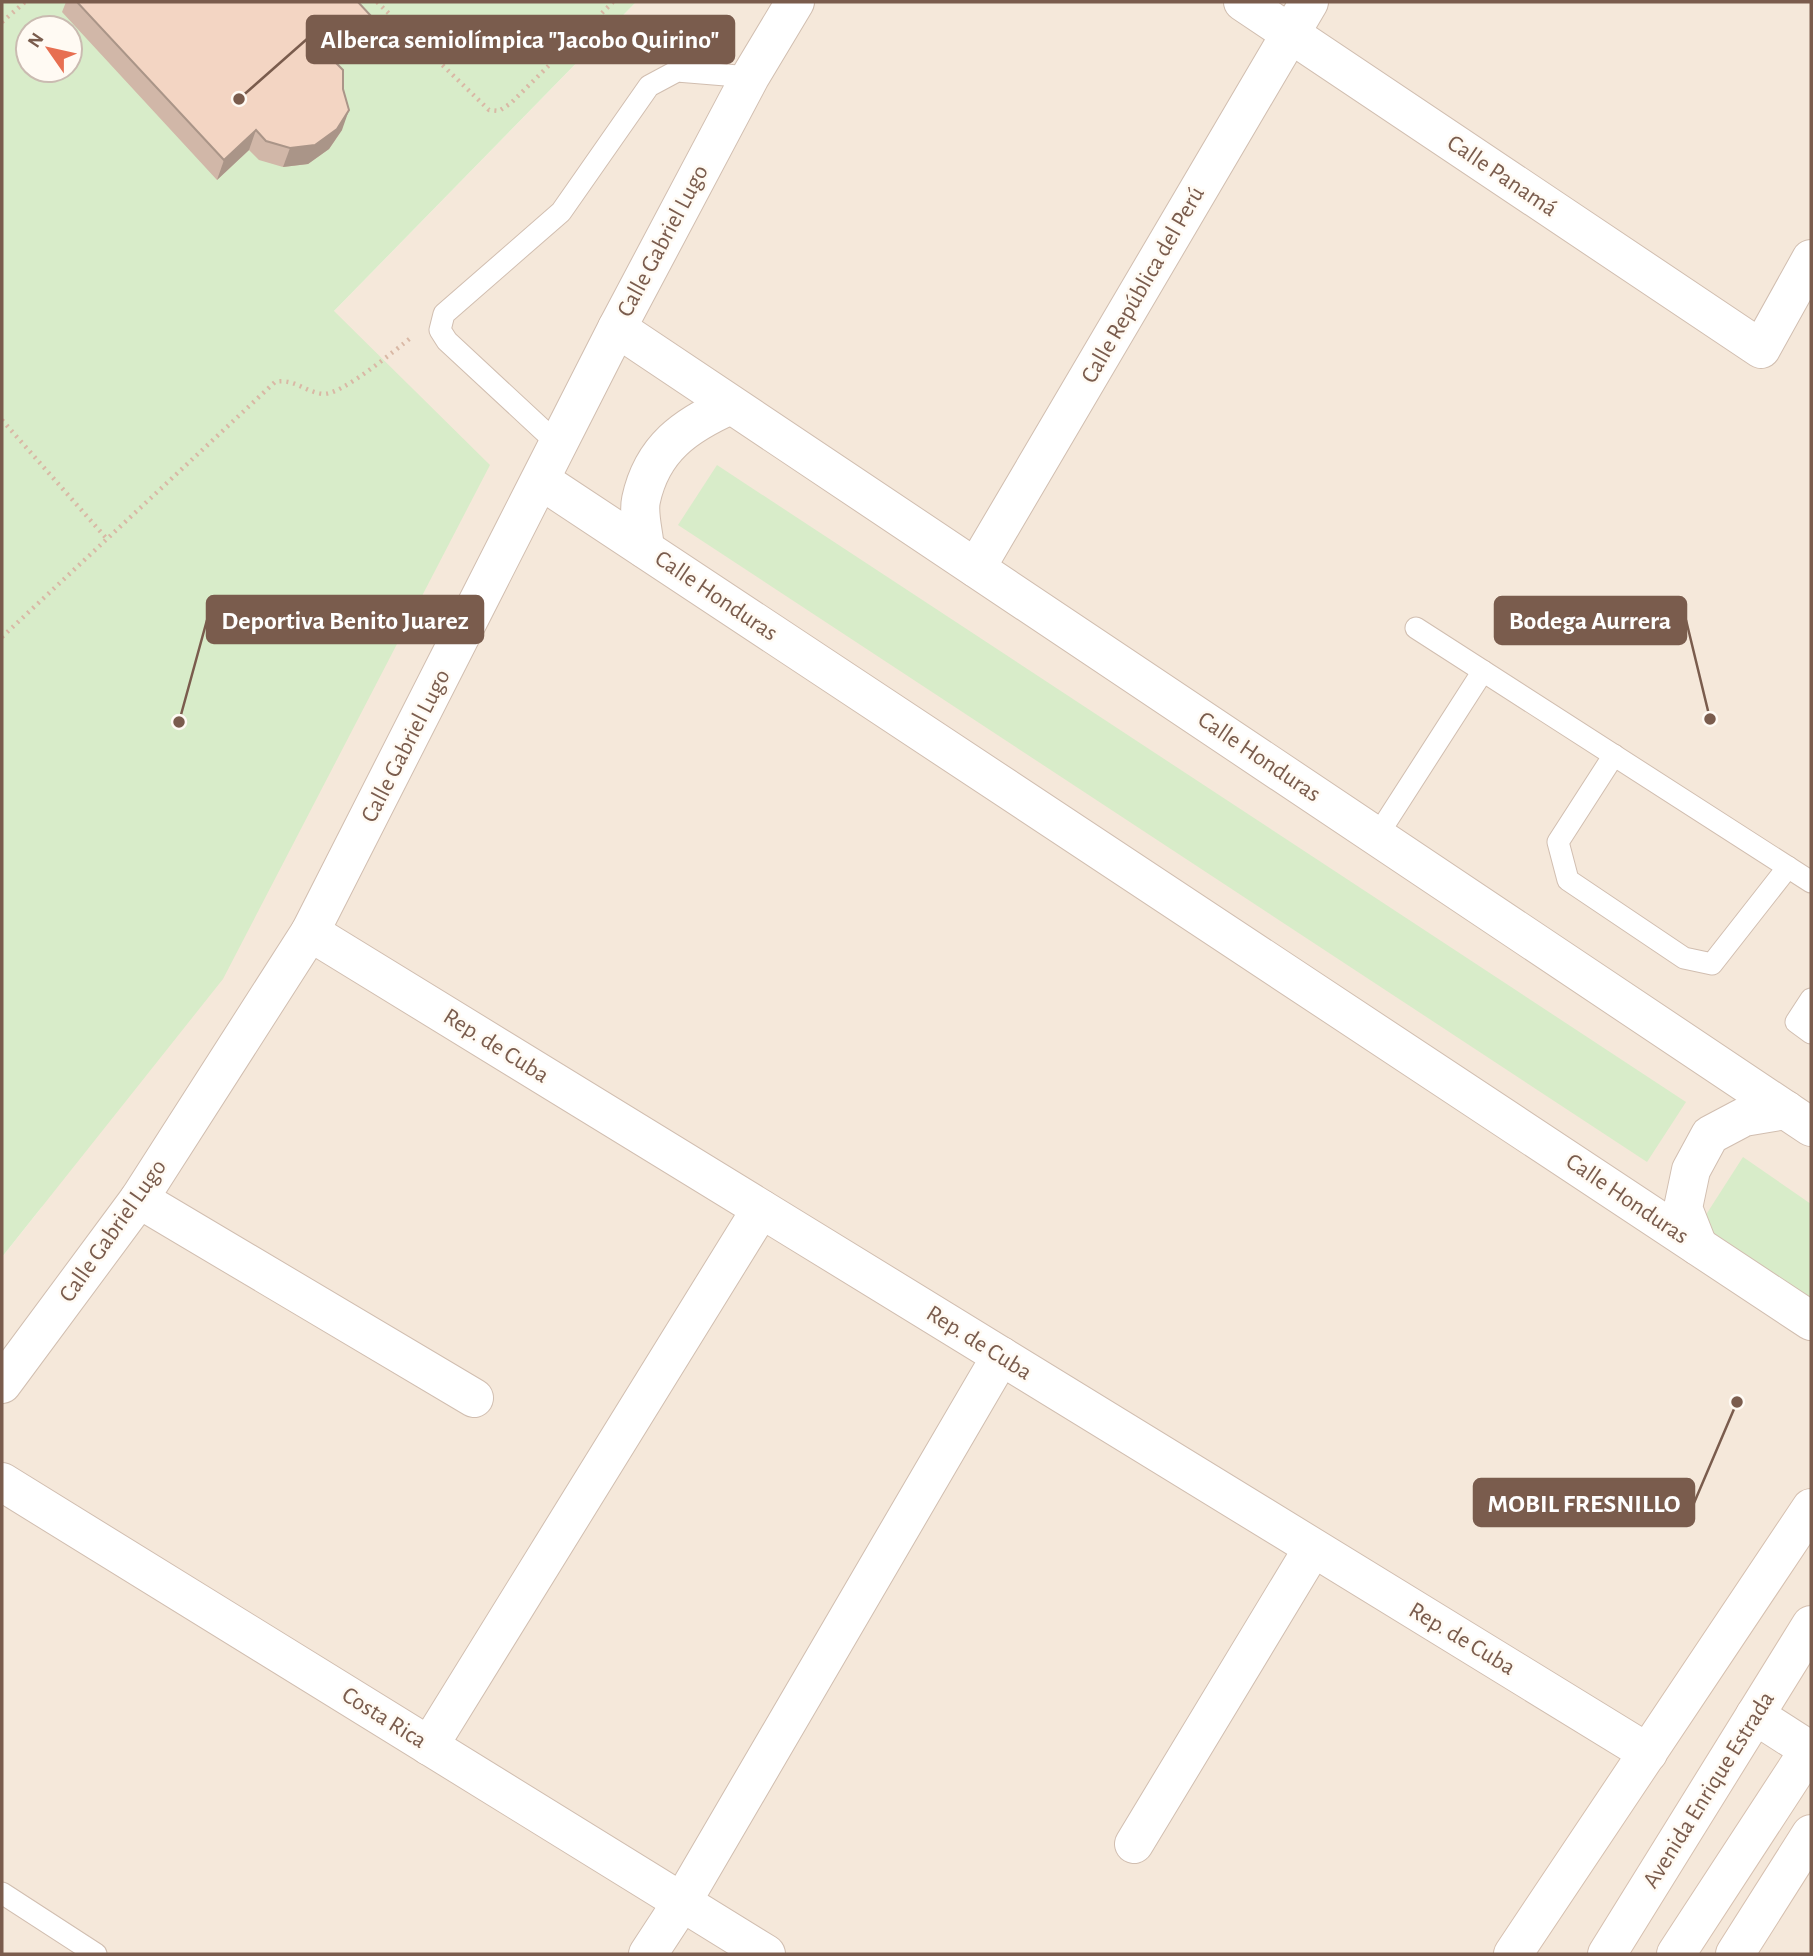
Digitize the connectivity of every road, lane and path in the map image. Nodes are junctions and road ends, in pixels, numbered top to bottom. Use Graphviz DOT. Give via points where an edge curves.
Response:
graph roads {
  1 [pos="25,2"];
  2 [pos="377,2"];
  3 [pos="613,2"];
  4 [pos="793,2"];
  5 [pos="1243,2"];
  6 [pos="1309,2"];
  7 [pos="2,22"];
  8 [pos="1290,34"];
  9 [pos="750,78"];
  10 [pos="1811,259"];
  11 [pos="444,314"];
  12 [pos="617,328"];
  13 [pos="731,405"];
  14 [pos="2,420"];
  15 [pos="559,445"];
  16 [pos="542,481"];
  17 [pos="107,539"];
  18 [pos="645,549"];
  19 [pos="976,568"];
  20 [pos="1416,628"];
  21 [pos="2,636"];
  22 [pos="1483,671"];
  23 [pos="1614,755"];
  24 [pos="1377,836"];
  25 [pos="1788,867"];
  26 [pos="1811,882"];
  27 [pos="310,932"];
  28 [pos="1811,999"];
  29 [pos="1811,1033"];
  30 [pos="1799,1119"];
  31 [pos="139,1199"];
  32 [pos="761,1209"];
  33 [pos="1698,1246"];
  34 [pos="1811,1321"];
  35 [pos="1001,1356"];
  36 [pos="2,1384"];
  37 [pos="474,1398"];
  38 [pos="2,1482"];
  39 [pos="1811,1508"];
  40 [pos="1313,1548"];
  41 [pos="1811,1625"];
  42 [pos="1755,1715"];
  43 [pos="429,1746"];
  44 [pos="1811,1749"];
  45 [pos="1648,1753"];
  46 [pos="1811,1834"];
  47 [pos="1134,1844"];
  48 [pos="2,1893"];
  49 [pos="682,1902"];
  50 [pos="96,1954"];
  51 [pos="648,1954"];
  52 [pos="766,1954"];
  53 [pos="1513,1954"];
  54 [pos="1607,1954"];
  55 [pos="1676,1954"];
  56 [pos="1735,1954"];
  1 -- 7 [label="path"];
  2 -- 3 [label="path" via="489,110 499,111"];
  4 -- 9 [label="street, Calle Gabriel Lugo"];
  5 -- 8 [label="street, Calle Panamá"];
  6 -- 8 [label="street, Calle República del Perú"];
  8 -- 10 [label="street, Calle Panamá" via="1761,349"];
  8 -- 19 [label="street, Calle República del Perú"];
  9 -- 11 [label="lane" via="677,71 649,86 561,212"];
  9 -- 12 [label="street, Calle Gabriel Lugo"];
  11 -- 15 [label="lane" via="440,330 447,341"];
  11 -- 17 [label="path" via="339,390 324,394 286,380 275,382"];
  12 -- 13 [label="street, Calle Honduras"];
  12 -- 15 [label="street, Calle Gabriel Lugo"];
  13 -- 18 [label="street, Calle Honduras" via="694,422 668,444 651,471 640,502"];
  13 -- 19 [label="street, Calle Honduras"];
  14 -- 17 [label="path"];
  15 -- 16 [label="street, Calle Gabriel Lugo"];
  16 -- 18 [label="street, Calle Honduras"];
  16 -- 27 [label="street, Calle Gabriel Lugo"];
  17 -- 21 [label="path"];
  18 -- 33 [label="street, Calle Honduras"];
  19 -- 24 [label="street, Calle Honduras"];
  20 -- 22 [label="lane"];
  22 -- 23 [label="lane"];
  22 -- 24 [label="lane"];
  23 -- 25 [label="lane"];
  23 -- 25 [label="lane" via="1558,842 1569,880 1684,958 1712,964"];
  24 -- 30 [label="street, Calle Honduras"];
  25 -- 26 [label="lane"];
  27 -- 31 [label="street, Calle Gabriel Lugo"];
  27 -- 32 [label="street, Rep. de Cuba"];
  28 -- 29 [label="lane" via="1796,1023"];
  30 -- 33 [label="street, Calle Honduras" via="1744,1117 1710,1135 1691,1170 1683,1208"];
  31 -- 36 [label="street, Calle Gabriel Lugo"];
  31 -- 37 [label="street"];
  32 -- 35 [label="street, Rep. de Cuba"];
  32 -- 43 [label="street"];
  33 -- 34 [label="street, Calle Honduras"];
  35 -- 40 [label="street, Rep. de Cuba"];
  35 -- 49 [label="street"];
  38 -- 43 [label="street, Costa Rica"];
  39 -- 45 [label="street"];
  40 -- 45 [label="street, Rep. de Cuba"];
  40 -- 47 [label="street"];
  41 -- 42 [label="street, Avenida Enrique Estrada"];
  42 -- 44 [label="street"];
  42 -- 54 [label="street, Avenida Enrique Estrada"];
  43 -- 49 [label="street, Costa Rica"];
  44 -- 55 [label="street"];
  45 -- 53 [label="street"];
  46 -- 56 [label="street"];
  48 -- 50 [label="lane"];
  49 -- 51 [label="street"];
  49 -- 52 [label="street, Costa Rica"];
}
